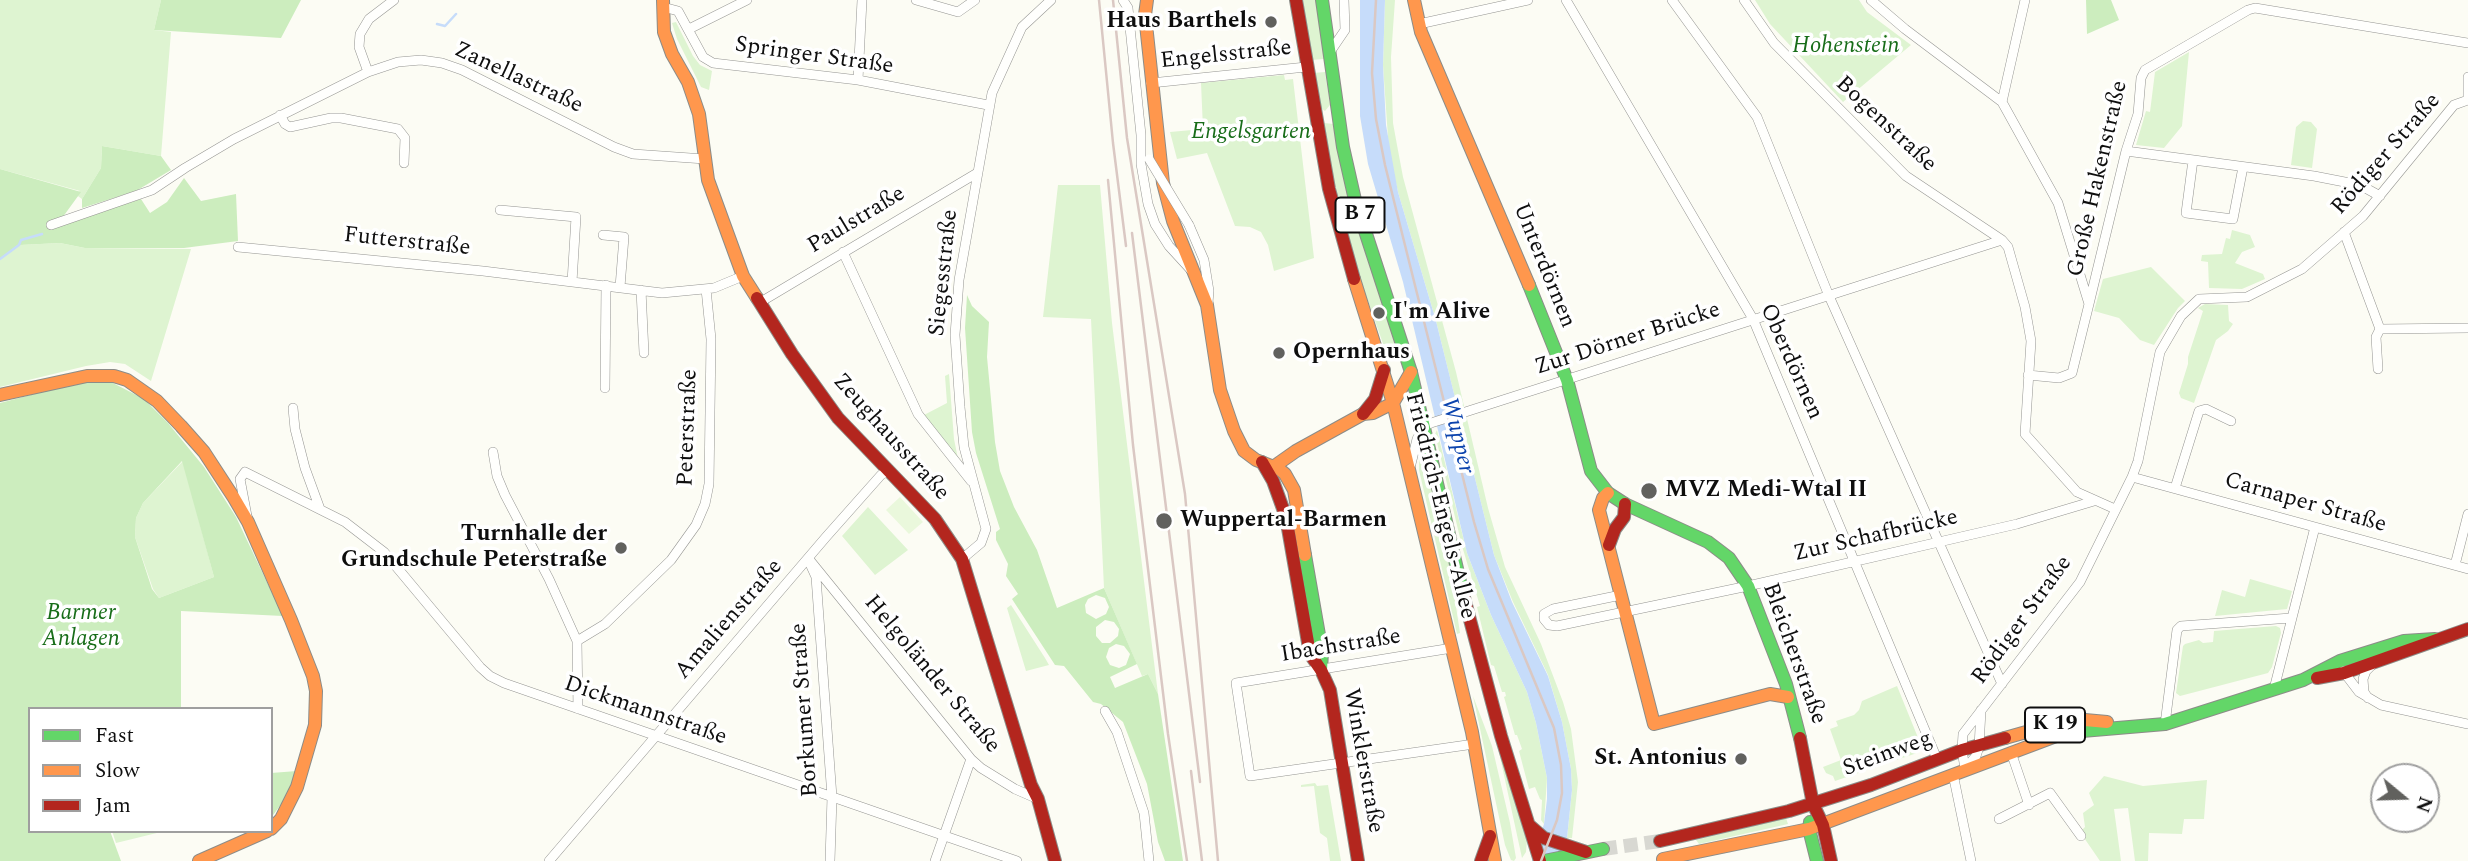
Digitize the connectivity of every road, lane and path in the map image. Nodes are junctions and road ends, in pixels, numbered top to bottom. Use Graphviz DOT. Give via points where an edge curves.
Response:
graph roads {
  1 [pos="394,0"];
  2 [pos="747,0"];
  3 [pos="862,0"];
  4 [pos="916,0"];
  5 [pos="975,0"];
  6 [pos="1051,0"];
  7 [pos="1123,0"];
  8 [pos="1147,0"];
  9 [pos="1296,0"];
  10 [pos="1322,0"];
  11 [pos="1344,0"];
  12 [pos="1414,0"];
  13 [pos="1528,0"];
  14 [pos="1566,0"];
  15 [pos="1672,0"];
  16 [pos="1744,0"];
  17 [pos="1871,0"];
  18 [pos="2025,0"];
  19 [pos="663,3"];
  20 [pos="1419,24"];
  21 [pos="689,29"];
  22 [pos="2468,43"];
  23 [pos="1328,54"];
  24 [pos="1306,67"];
  25 [pos="368,72"];
  26 [pos="2468,76"];
  27 [pos="858,80"];
  28 [pos="1151,83"];
  29 [pos="2468,99"];
  30 [pos="2002,102"];
  31 [pos="988,105"];
  32 [pos="1336,108"];
  33 [pos="1314,114"];
  34 [pos="280,116"];
  35 [pos="1141,135"];
  36 [pos="2126,151"];
  37 [pos="705,159"];
  38 [pos="2193,160"];
  39 [pos="404,163"];
  40 [pos="2243,167"];
  41 [pos="977,173"];
  42 [pos="2380,196"];
  43 [pos="500,210"];
  44 [pos="51,225"];
  45 [pos="2344,232"];
  46 [pos="603,235"];
  47 [pos="2002,240"];
  48 [pos="238,247"];
  49 [pos="843,252"];
  50 [pos="1194,274"];
  51 [pos="743,276"];
  52 [pos="572,282"];
  53 [pos="606,285"];
  54 [pos="620,286"];
  55 [pos="706,289"];
  56 [pos="641,290"];
  57 [pos="1829,296"];
  58 [pos="759,303"];
  59 [pos="2089,304"];
  60 [pos="1208,305"];
  61 [pos="1753,320"];
  62 [pos="2468,328"];
  63 [pos="2380,329"];
  64 [pos="644,353"];
  65 [pos="2378,369"];
  66 [pos="1384,370"];
  67 [pos="1411,372"];
  68 [pos="2028,375"];
  69 [pos="1567,380"];
  70 [pos="605,388"];
  71 [pos="0,395"];
  72 [pos="1393,403"];
  73 [pos="292,408"];
  74 [pos="1363,414"];
  75 [pos="2231,421"];
  76 [pos="1428,425"];
  77 [pos="493,452"];
  78 [pos="1268,466"];
  79 [pos="888,471"];
  80 [pos="1410,473"];
  81 [pos="2132,477"];
  82 [pos="972,483"];
  83 [pos="2175,488"];
  84 [pos="1608,494"];
  85 [pos="2095,500"];
  86 [pos="1625,505"];
  87 [pos="320,509"];
  88 [pos="2115,509"];
  89 [pos="2468,514"];
  90 [pos="248,522"];
  91 [pos="2315,527"];
  92 [pos="1940,543"];
  93 [pos="1608,547"];
  94 [pos="808,558"];
  95 [pos="962,559"];
  96 [pos="1853,562"];
  97 [pos="2455,565"];
  98 [pos="2468,569"];
  99 [pos="1748,586"];
  100 [pos="1621,595"];
  101 [pos="1626,612"];
  102 [pos="2291,618"];
  103 [pos="2468,629"];
  104 [pos="2435,639"];
  105 [pos="577,641"];
  106 [pos="1452,648"];
  107 [pos="2374,663"];
  108 [pos="2342,667"];
  109 [pos="1321,670"];
  110 [pos="2002,684"];
  111 [pos="2274,688"];
  112 [pos="1788,697"];
  113 [pos="2369,699"];
  114 [pos="578,709"];
  115 [pos="1981,710"];
  116 [pos="1105,711"];
  117 [pos="2165,723"];
  118 [pos="2468,724"];
  119 [pos="2132,728"];
  120 [pos="656,736"];
  121 [pos="1474,744"];
  122 [pos="1979,747"];
  123 [pos="1962,750"];
  124 [pos="2011,751"];
  125 [pos="971,759"];
  126 [pos="1937,759"];
  127 [pos="1341,763"];
  128 [pos="1959,772"];
  129 [pos="832,797"];
  130 [pos="1038,799"];
  131 [pos="1812,804"];
  132 [pos="2029,805"];
  133 [pos="1999,819"];
  134 [pos="1823,825"];
  135 [pos="273,826"];
  136 [pos="1809,829"];
  137 [pos="1532,832"];
  138 [pos="262,833"];
  139 [pos="944,835"];
  140 [pos="1490,836"];
  141 [pos="2081,836"];
  142 [pos="1660,841"];
  143 [pos="1603,849"];
  144 [pos="1571,852"];
  145 [pos="1663,859"];
  146 [pos="199,861"];
  147 [pos="549,861"];
  148 [pos="830,861"];
  149 [pos="935,861"];
  150 [pos="1017,861"];
  151 [pos="1055,861"];
  152 [pos="1149,861"];
  153 [pos="1358,861"];
  154 [pos="1481,861"];
  155 [pos="1494,861"];
  156 [pos="1542,861"];
  157 [pos="1817,861"];
  158 [pos="1831,861"];
  159 [pos="1971,861"];
  1 -- 25 [label="street" via="369,19 360,34 359,47"];
  2 -- 21 [label="street"];
  3 -- 27 [label="street"];
  4 -- 5 [label="street" via="958,12"];
  6 -- 31 [label="street, Siegesstraße" via="1022,27"];
  7 -- 35 [label="street" via="1128,8"];
  8 -- 28 [label="main road, Winklerstraße"];
  9 -- 24 [label="main road, Friedrich-Engels-Allee / B 7"];
  10 -- 23 [label="main road, Friedrich-Engels-Allee / B 7"];
  11 -- 23 [label="street" via="1345,30"];
  12 -- 20 [label="main road, Unterdörnen"];
  13 -- 20 [label="street"];
  14 -- 61 [label="street, Oberdörnen"];
  15 -- 57 [label="street" via="1757,117"];
  16 -- 47 [label="street, Bogenstraße" via="1774,43 1906,176"];
  17 -- 30 [label="street"];
  18 -- 30 [label="street"];
  19 -- 21 [label="street, Springer Straße" via="678,11"];
  19 -- 37 [label="main road, Zeughausstraße" via="664,32 699,114"];
  20 -- 69 [label="main road, Unterdörnen"];
  21 -- 27 [label="street, Springer Straße" via="703,57 713,63"];
  22 -- 36 [label="street, Große Hakenstraße" via="2267,9 2248,10 2145,70"];
  23 -- 32 [label="main road, Friedrich-Engels-Allee / B 7"];
  24 -- 28 [label="street, Engelsstraße"];
  24 -- 33 [label="main road, Friedrich-Engels-Allee / B 7"];
  25 -- 34 [label="street, Zanellastraße"];
  25 -- 37 [label="street, Zanellastraße" via="398,62 442,63 633,154"];
  26 -- 29 [label="street"];
  27 -- 31 [label="street, Springer Straße"];
  28 -- 50 [label="main road, Winklerstraße" via="1163,183"];
  29 -- 42 [label="street, Rödiger Straße" via="2445,114"];
  30 -- 59 [label="street" via="2058,204"];
  31 -- 41 [label="street, Siegesstraße"];
  32 -- 33 [label="main road" via="1326,119"];
  32 -- 67 [label="main road, Friedrich-Engels-Allee / B 7" via="1355,200"];
  33 -- 66 [label="main road, Friedrich-Engels-Allee / B 7" via="1345,253"];
  34 -- 39 [label="street" via="290,127 341,118 398,130 405,138"];
  34 -- 44 [label="street, Zanellastraße" via="152,190"];
  35 -- 50 [label="street" via="1141,164 1155,224"];
  35 -- 60 [label="street, bridge" via="1203,260"];
  36 -- 38 [label="street"];
  36 -- 59 [label="street, Große Hakenstraße"];
  37 -- 51 [label="main road, Zeughausstraße" via="708,180"];
  38 -- 40 [label="street"];
  38 -- 40 [label="street" via="2186,213 2221,218 2233,219"];
  40 -- 42 [label="street" via="2360,185"];
  41 -- 49 [label="street, Paulstraße"];
  41 -- 82 [label="street, Siegesstraße" via="955,335 964,447"];
  42 -- 45 [label="street, Rödiger Straße"];
  43 -- 52 [label="street" via="576,217"];
  45 -- 63 [label="street"];
  45 -- 81 [label="street, Rödiger Straße" via="2302,269 2253,295 2200,299 2188,307 2160,352"];
  46 -- 54 [label="street" via="624,237"];
  47 -- 57 [label="street, Zur Dörner Brücke"];
  47 -- 68 [label="street" via="2008,247 2029,326"];
  48 -- 52 [label="street, Futterstraße"];
  49 -- 58 [label="street, Paulstraße"];
  49 -- 82 [label="street" via="918,414"];
  50 -- 60 [label="main road, Winklerstraße"];
  51 -- 55 [label="street, Futterstraße"];
  51 -- 58 [label="main road, Zeughausstraße"];
  52 -- 53 [label="street, Futterstraße"];
  53 -- 54 [label="street, Futterstraße"];
  53 -- 70 [label="street"];
  54 -- 56 [label="street, Futterstraße"];
  55 -- 56 [label="street, Futterstraße"];
  55 -- 105 [label="street, Peterstraße" via="711,338 705,504 671,560 605,624"];
  56 -- 64 [label="street"];
  57 -- 61 [label="street, Zur Dörner Brücke"];
  57 -- 92 [label="street"];
  58 -- 79 [label="main road, Zeughausstraße" via="838,418"];
  59 -- 68 [label="street, Große Hakenstraße" via="2072,373 2059,378"];
  60 -- 78 [label="main road, Winklerstraße" via="1228,415 1241,445"];
  61 -- 69 [label="street, Zur Dörner Brücke"];
  61 -- 96 [label="street, Oberdörnen"];
  62 -- 63 [label="street"];
  63 -- 65 [label="street" via="2376,337"];
  66 -- 72 [label="main road, Friedrich-Engels-Allee / B 7"];
  66 -- 74 [label="main road" via="1375,399"];
  67 -- 72 [label="main road"];
  67 -- 76 [label="main road, Friedrich-Engels-Allee / B 7"];
  68 -- 85 [label="street" via="2025,434 2077,492"];
  69 -- 76 [label="street, Zur Dörner Brücke"];
  69 -- 84 [label="main road, Unterdörnen" via="1591,471"];
  71 -- 90 [label="main road" via="87,376 127,380 157,401 204,452"];
  72 -- 74 [label="main road"];
  72 -- 80 [label="main road, Friedrich-Engels-Allee / B 7"];
  73 -- 87 [label="street" via="305,468"];
  74 -- 78 [label="main road"];
  75 -- 83 [label="street" via="2206,409 2199,411"];
  76 -- 80 [label="street" via="1413,454"];
  76 -- 137 [label="main road, Friedrich-Engels-Allee / B 7" via="1473,635"];
  77 -- 105 [label="street" via="505,495"];
  78 -- 109 [label="main road, Winklerstraße" via="1285,474 1294,490 1322,652"];
  79 -- 94 [label="street, Amalienstraße"];
  79 -- 95 [label="main road, Zeughausstraße" via="935,519"];
  80 -- 106 [label="main road, Friedrich-Engels-Allee / B 7"];
  81 -- 83 [label="street, Carnaper Straße"];
  81 -- 88 [label="street, Rödiger Straße"];
  82 -- 95 [label="street, Siegesstraße" via="986,529 981,543"];
  83 -- 91 [label="street, Carnaper Straße"];
  84 -- 86 [label="main road, Bleicherstraße"];
  84 -- 93 [label="main road" via="1599,510"];
  85 -- 88 [label="street"];
  85 -- 92 [label="street, Zur Schafbrücke"];
  86 -- 93 [label="main road" via="1624,517"];
  86 -- 99 [label="main road, Bleicherstraße" via="1708,542 1728,558"];
  87 -- 90 [label="street, Dickmannstraße" via="245,472 240,479"];
  87 -- 114 [label="street, Dickmannstraße" via="384,552 490,676"];
  88 -- 110 [label="street, Rödiger Straße" via="2080,582"];
  89 -- 97 [label="street"];
  90 -- 135 [label="main road" via="303,648 316,691 315,725 297,787"];
  91 -- 97 [label="street, Carnaper Straße"];
  91 -- 102 [label="street"];
  92 -- 96 [label="street, Zur Schafbrücke"];
  92 -- 110 [label="street"];
  93 -- 100 [label="main road"];
  94 -- 120 [label="street, Amalienstraße"];
  94 -- 125 [label="street, Helgoländer Straße"];
  94 -- 129 [label="street, Borkumer Straße" via="816,578"];
  95 -- 130 [label="main road, Zeughausstraße"];
  96 -- 99 [label="street, Zur Schafbrücke"];
  96 -- 126 [label="street, Oberdörnen"];
  97 -- 98 [label="street, Carnaper Straße"];
  99 -- 101 [label="street, Zur Schafbrücke"];
  99 -- 112 [label="main road, Bleicherstraße"];
  100 -- 101 [label="main road"];
  100 -- 101 [label="street, Zur Schafbrücke" via="1552,609 1544,614 1544,620 1557,626"];
  101 -- 112 [label="main road" via="1654,724 1770,694"];
  102 -- 111 [label="street"];
  102 -- 117 [label="street" via="2177,630"];
  103 -- 104 [label="main road, Steinweg / K 19"];
  104 -- 107 [label="main road, Steinweg / K 19"];
  104 -- 108 [label="main road, Steinweg / K 19" via="2404,641"];
  105 -- 114 [label="street"];
  106 -- 109 [label="street, Ibachstraße"];
  106 -- 121 [label="main road, Friedrich-Engels-Allee / B 7"];
  107 -- 108 [label="main road, Steinweg / K 19"];
  107 -- 113 [label="street" via="2363,680"];
  108 -- 111 [label="main road, Steinweg / K 19"];
  108 -- 113 [label="street" via="2352,686"];
  109 -- 127 [label="main road, Winklerstraße" via="1330,690"];
  109 -- 127 [label="street, Ibachstraße" via="1236,683 1250,776"];
  110 -- 115 [label="street, Rödiger Straße"];
  111 -- 117 [label="main road, Steinweg / K 19"];
  112 -- 131 [label="main road, Bleicherstraße"];
  113 -- 118 [label="street"];
  114 -- 120 [label="street, Dickmannstraße"];
  115 -- 122 [label="street, Rödiger Straße"];
  115 -- 123 [label="street, Rödiger Straße" via="1963,734"];
  116 -- 152 [label="street" via="1117,732 1144,813"];
  117 -- 119 [label="main road, Steinweg / K 19"];
  119 -- 122 [label="main road, Steinweg / K 19" via="2085,720 2051,725"];
  119 -- 124 [label="main road, Steinweg / K 19" via="2082,731"];
  120 -- 129 [label="street, Dickmannstraße"];
  120 -- 147 [label="street, Amalienstraße"];
  121 -- 127 [label="street"];
  121 -- 140 [label="main road, Friedrich-Engels-Allee / B 7"];
  122 -- 123 [label="main road, Steinweg / K 19"];
  122 -- 128 [label="street, Rödiger Straße" via="1976,757"];
  123 -- 126 [label="main road, Steinweg / K 19"];
  123 -- 128 [label="street"];
  124 -- 128 [label="main road, Steinweg / K 19"];
  124 -- 132 [label="street"];
  125 -- 130 [label="street, Helgoländer Straße"];
  125 -- 139 [label="street"];
  126 -- 131 [label="main road, Steinweg / K 19"];
  127 -- 153 [label="main road, Winklerstraße"];
  128 -- 134 [label="main road, Steinweg / K 19"];
  128 -- 159 [label="street"];
  129 -- 139 [label="street, Dickmannstraße"];
  129 -- 148 [label="street, Borkumer Straße"];
  130 -- 151 [label="main road, Zeughausstraße"];
  131 -- 134 [label="main road, Bleicherstraße"];
  131 -- 136 [label="main road"];
  131 -- 142 [label="main road, Steinweg"];
  132 -- 133 [label="street"];
  132 -- 141 [label="street" via="2050,793"];
  134 -- 136 [label="main road, Steinweg"];
  134 -- 158 [label="main road, Bleicherstraße"];
  136 -- 145 [label="main road, Steinweg"];
  136 -- 157 [label="main road"];
  137 -- 144 [label="main road"];
  137 -- 156 [label="main road, Friedrich-Engels-Allee / B 7"];
  138 -- 146 [label="main road"];
  139 -- 149 [label="street"];
  139 -- 150 [label="street, Dickmannstraße"];
  140 -- 154 [label="main road"];
  140 -- 155 [label="main road, Friedrich-Engels-Allee / B 7"];
  143 -- 144 [label="main road"];
  144 -- 156 [label="main road"];
}
